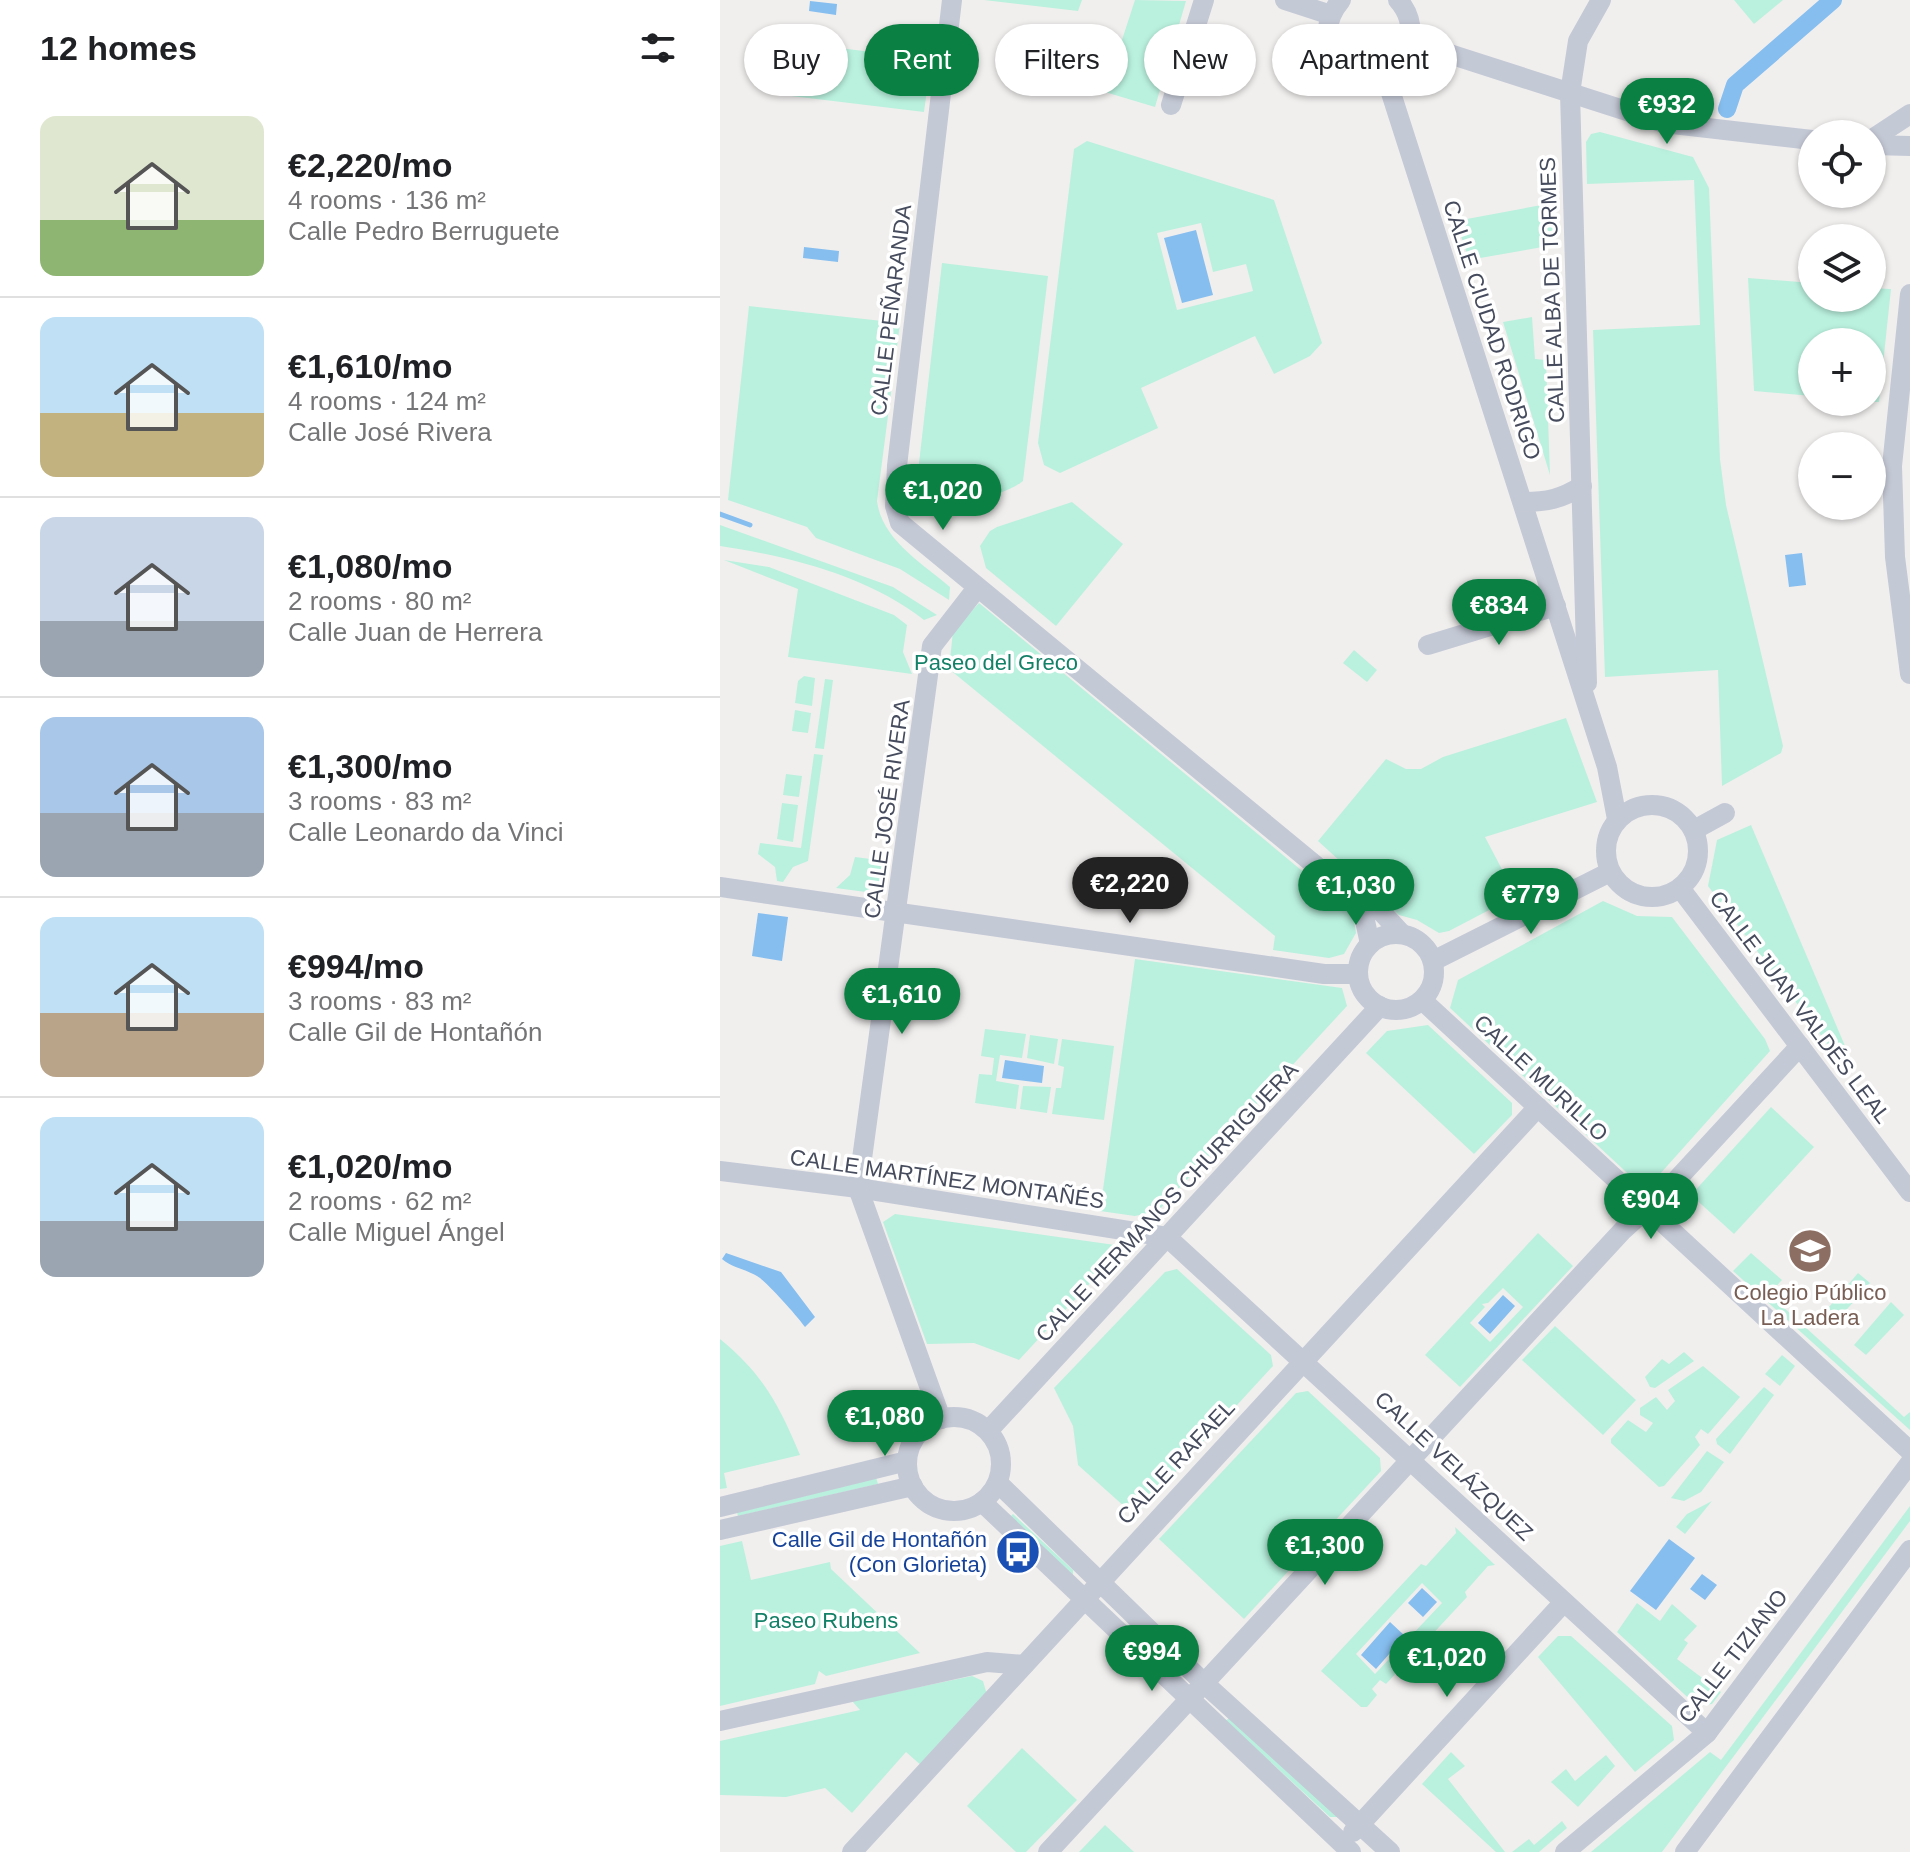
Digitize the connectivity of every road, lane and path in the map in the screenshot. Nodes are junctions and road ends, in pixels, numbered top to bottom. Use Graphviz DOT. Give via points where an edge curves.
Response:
graph roads {
  1 [pos="952,0"];
  2 [pos="1204,0"];
  3 [pos="1285,0"];
  4 [pos="1398,0"];
  5 [pos="1601,0"];
  6 [pos="1336,8"];
  7 [pos="1408,24"];
  8 [pos="1457,57"];
  9 [pos="1570,93"];
  10 [pos="1392,96"];
  11 [pos="1171,105"];
  12 [pos="1910,114"];
  13 [pos="1886,130"];
  14 [pos="1798,138"];
  15 [pos="1886,145"];
  16 [pos="1910,146"];
  17 [pos="1909,305"];
  18 [pos="1582,486"];
  19 [pos="1523,502"];
  20 [pos="977,588"];
  21 [pos="1556,606"];
  22 [pos="1428,645"];
  23 [pos="1910,674"];
  24 [pos="1587,703"];
  25 [pos="1607,767"];
  26 [pos="1640,805"];
  27 [pos="1725,813"];
  28 [pos="1617,819"];
  29 [pos="1694,830"];
  30 [pos="1610,872"];
  31 [pos="720,887"];
  32 [pos="1680,888"];
  33 [pos="1349,893"];
  34 [pos="897,913"];
  35 [pos="1402,934"];
  36 [pos="1370,944"];
  37 [pos="1433,961"];
  38 [pos="1358,974"];
  39 [pos="1422,1000"];
  40 [pos="1380,1006"];
  41 [pos="1800,1046"];
  42 [pos="1538,1107"];
  43 [pos="720,1171"];
  44 [pos="858,1188"];
  45 [pos="1910,1192"];
  46 [pos="1646,1207"];
  47 [pos="1167,1237"];
  48 [pos="1303,1359"];
  49 [pos="941,1419"];
  50 [pos="988,1431"];
  51 [pos="1910,1451"];
  52 [pos="1412,1460"];
  53 [pos="907,1461"];
  54 [pos="1910,1463"];
  55 [pos="998,1483"];
  56 [pos="913,1486"];
  57 [pos="982,1502"];
  58 [pos="720,1507"];
  59 [pos="720,1530"];
  60 [pos="1910,1550"];
  61 [pos="1098,1583"];
  62 [pos="1085,1600"];
  63 [pos="1564,1602"];
  64 [pos="1024,1665"];
  65 [pos="1205,1684"];
  66 [pos="1190,1699"];
  67 [pos="720,1721"];
  68 [pos="1707,1733"];
  69 [pos="1361,1824"];
  70 [pos="1342,1849"];
  71 [pos="852,1852"];
  72 [pos="1048,1852"];
  73 [pos="1390,1852"];
  74 [pos="1565,1852"];
  75 [pos="1685,1852"];
  1 -- 20 [label="street, CALLE PEÑARANDA" via="895,506 900,523"];
  2 -- 11 [label="street"];
  3 -- 6 [label="street"];
  4 -- 7 [label="street"];
  5 -- 9 [label="street, CALLE ALBA DE TORMES" via="1578,41"];
  8 -- 9 [label="street"];
  9 -- 14 [label="street" via="1664,123"];
  9 -- 18 [label="street, CALLE ALBA DE TORMES"];
  10 -- 19 [label="street, CALLE CIUDAD RODRIGO"];
  12 -- 13 [label="street"];
  15 -- 16 [label="street"];
  17 -- 23 [label="street" via="1892,466 1895,557"];
  18 -- 19 [label="street" via="1548,502"];
  18 -- 24 [label="street, CALLE ALBA DE TORMES"];
  19 -- 21 [label="street, CALLE CIUDAD RODRIGO"];
  20 -- 33 [label="street, CALLE PEÑARANDA"];
  20 -- 34 [label="street, CALLE JOSÉ RIVERA" via="932,646"];
  21 -- 22 [label="street"];
  21 -- 24 [label="street, CALLE CIUDAD RODRIGO"];
  24 -- 25 [label="street, CALLE CIUDAD RODRIGO"];
  25 -- 26 [label="street, CALLE CIUDAD RODRIGO"];
  25 -- 28 [label="street, CALLE CIUDAD RODRIGO"];
  26 -- 28 [label="street"];
  26 -- 29 [label="street" via="1661,805 1681,814"];
  27 -- 29 [label="street"];
  28 -- 30 [label="street" via="1605,844"];
  29 -- 32 [label="street" via="1699,851 1694,872"];
  30 -- 32 [label="street" via="1623,888 1641,897 1661,897"];
  30 -- 37 [label="street"];
  31 -- 34 [label="street"];
  32 -- 41 [label="street, CALLE JUAN VALDÉS LEAL"];
  33 -- 35 [label="street, CALLE PEÑARANDA" via="1375,905"];
  33 -- 36 [label="street, CALLE PEÑARANDA" via="1364,916"];
  34 -- 38 [label="street" via="1309,972"];
  34 -- 44 [label="street, CALLE JOSÉ RIVERA"];
  35 -- 36 [label="street" via="1385,935"];
  35 -- 37 [label="street" via="1422,943"];
  36 -- 38 [label="street"];
  37 -- 39 [label="street" via="1434,975"];
  38 -- 40 [label="street" via="1361,987"];
  39 -- 40 [label="street" via="1395,1010"];
  39 -- 42 [label="street, CALLE MURILLO"];
  40 -- 47 [label="street, CALLE HERMANOS CHURRIGUERA"];
  41 -- 45 [label="street, CALLE JUAN VALDÉS LEAL"];
  41 -- 46 [label="street"];
  42 -- 46 [label="street, CALLE MURILLO"];
  42 -- 48 [label="street, CALLE RAFAEL"];
  43 -- 44 [label="street, CALLE MARTÍNEZ MONTAÑÉS"];
  44 -- 47 [label="street, CALLE MARTÍNEZ MONTAÑÉS"];
  44 -- 49 [label="street, CALLE JOSÉ RIVERA"];
  46 -- 51 [label="street, CALLE MURILLO"];
  46 -- 52 [label="street"];
  47 -- 48 [label="street, CALLE VELÁZQUEZ"];
  47 -- 50 [label="street, CALLE HERMANOS CHURRIGUERA"];
  48 -- 52 [label="street, CALLE VELÁZQUEZ"];
  48 -- 61 [label="street, CALLE RAFAEL"];
  49 -- 50 [label="street" via="973,1421"];
  49 -- 53 [label="street" via="922,1429"];
  50 -- 55 [label="street" via="1002,1465"];
  52 -- 63 [label="street, CALLE VELÁZQUEZ"];
  52 -- 65 [label="street"];
  53 -- 56 [label="street"];
  53 -- 58 [label="street"];
  54 -- 68 [label="street, CALLE TIZIANO"];
  55 -- 57 [label="street"];
  55 -- 61 [label="street"];
  56 -- 57 [label="street" via="944,1510 964,1510"];
  56 -- 59 [label="street"];
  57 -- 62 [label="street"];
  60 -- 75 [label="street"];
  61 -- 62 [label="street, CALLE RAFAEL"];
  61 -- 65 [label="street"];
  62 -- 64 [label="street, CALLE RAFAEL"];
  62 -- 66 [label="street"];
  63 -- 68 [label="street, CALLE VELÁZQUEZ"];
  63 -- 69 [label="street"];
  64 -- 67 [label="street" via="987,1662"];
  64 -- 71 [label="street, CALLE RAFAEL"];
  65 -- 66 [label="street"];
  65 -- 69 [label="street"];
  66 -- 70 [label="street"];
  66 -- 72 [label="street"];
  68 -- 74 [label="street, CALLE TIZIANO"];
  69 -- 70 [label="street"];
  69 -- 73 [label="street"];
}
